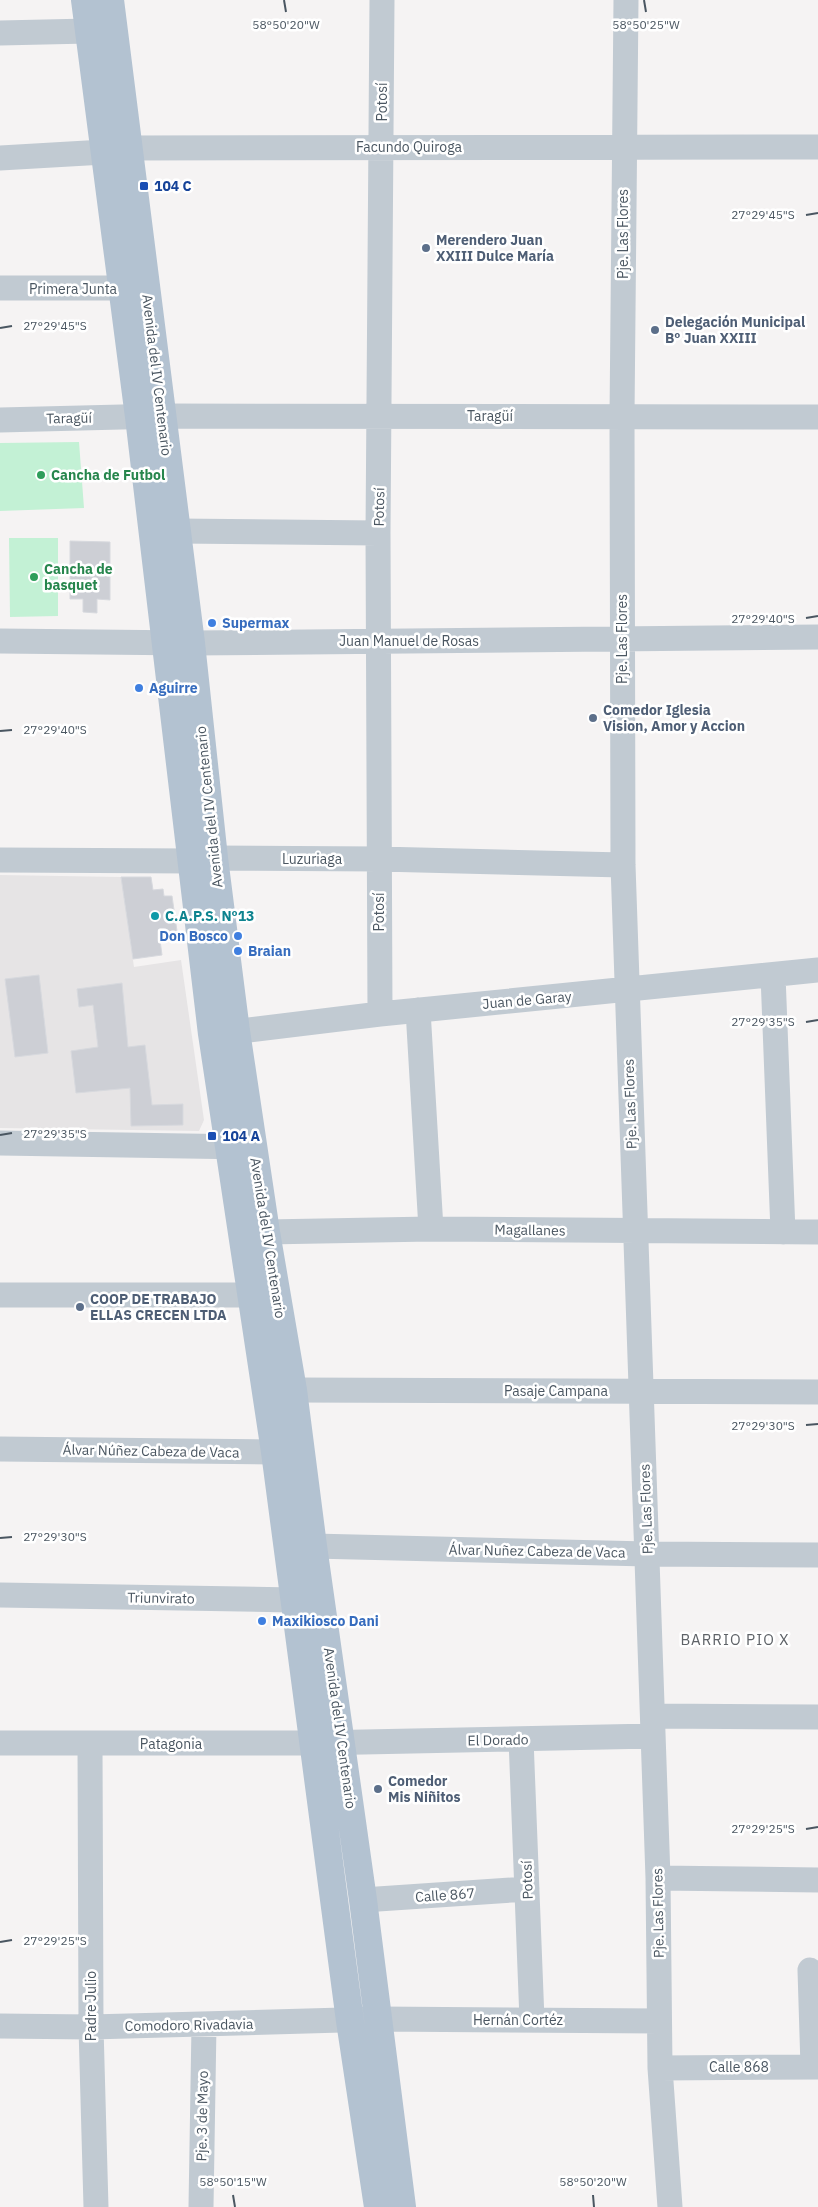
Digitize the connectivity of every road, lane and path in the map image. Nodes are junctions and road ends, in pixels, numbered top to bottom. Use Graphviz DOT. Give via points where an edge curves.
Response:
graph roads {
  1 [pos="85,0"];
  2 [pos="110,0"];
  3 [pos="382,0"];
  4 [pos="626,0"];
  5 [pos="101,30"];
  6 [pos="0,33"];
  7 [pos="382,147"];
  8 [pos="818,147"];
  9 [pos="624,148"];
  10 [pos="116,150"];
  11 [pos="0,158"];
  12 [pos="0,288"];
  13 [pos="134,289"];
  14 [pos="380,415"];
  15 [pos="150,416"];
  16 [pos="622,417"];
  17 [pos="818,417"];
  18 [pos="0,420"];
  19 [pos="177,531"];
  20 [pos="378,533"];
  21 [pos="818,637"];
  22 [pos="622,640"];
  23 [pos="0,641"];
  24 [pos="380,641"];
  25 [pos="164,642"];
  26 [pos="191,643"];
  27 [pos="379,859"];
  28 [pos="0,860"];
  29 [pos="203,860"];
  30 [pos="623,865"];
  31 [pos="818,970"];
  32 [pos="773,975"];
  33 [pos="627,991"];
  34 [pos="418,1010"];
  35 [pos="380,1014"];
  36 [pos="224,1032"];
  37 [pos="0,1143"];
  38 [pos="241,1147"];
  39 [pos="431,1229"];
  40 [pos="635,1232"];
  41 [pos="783,1232"];
  42 [pos="818,1232"];
  43 [pos="254,1234"];
  44 [pos="263,1293"];
  45 [pos="0,1296"];
  46 [pos="293,1390"];
  47 [pos="641,1391"];
  48 [pos="818,1392"];
  49 [pos="301,1444"];
  50 [pos="0,1449"];
  51 [pos="275,1452"];
  52 [pos="313,1546"];
  53 [pos="648,1554"];
  54 [pos="818,1555"];
  55 [pos="289,1559"];
  56 [pos="0,1595"];
  57 [pos="308,1597"];
  58 [pos="818,1717"];
  59 [pos="653,1726"];
  60 [pos="521,1739"];
  61 [pos="342,1742"];
  62 [pos="0,1743"];
  63 [pos="315,1743"];
  64 [pos="90,1744"];
  65 [pos="658,1878"];
  66 [pos="818,1880"];
  67 [pos="528,1889"];
  68 [pos="364,1900"];
  69 [pos="810,1970"];
  70 [pos="378,2019"];
  71 [pos="532,2020"];
  72 [pos="350,2021"];
  73 [pos="659,2021"];
  74 [pos="204,2025"];
  75 [pos="0,2026"];
  76 [pos="91,2027"];
  77 [pos="816,2067"];
  78 [pos="660,2068"];
  79 [pos="96,2207"];
  80 [pos="201,2207"];
  81 [pos="378,2207"];
  82 [pos="402,2207"];
  83 [pos="670,2207"];
  1 -- 5 [label="main road, Avenida del IV Centenario"];
  2 -- 5 [label="main road, Avenida del IV Centenario"];
  3 -- 7 [label="street, Potosí"];
  4 -- 9 [label="street, Pje. Las Flores"];
  5 -- 6 [label="street"];
  5 -- 10 [label="main road, Avenida del IV Centenario"];
  7 -- 9 [label="street, Facundo Quiroga"];
  7 -- 10 [label="street, Facundo Quiroga"];
  7 -- 14 [label="street, Potosí"];
  8 -- 9 [label="street, Facundo Quiroga"];
  9 -- 16 [label="street, Pje. Las Flores"];
  10 -- 11 [label="street, Facundo Quiroga"];
  10 -- 13 [label="main road, Avenida del IV Centenario"];
  12 -- 13 [label="street, Primera Junta"];
  13 -- 15 [label="main road, Avenida del IV Centenario"];
  14 -- 15 [label="street, Taragüí"];
  14 -- 16 [label="street, Taragüí"];
  14 -- 20 [label="street, Potosí"];
  15 -- 18 [label="street, Taragüí"];
  15 -- 19 [label="main road, Avenida del IV Centenario"];
  15 -- 25 [label="main road, Avenida del IV Centenario"];
  16 -- 17 [label="street, Taragüí"];
  16 -- 22 [label="street, Pje. Las Flores"];
  19 -- 20 [label="street"];
  19 -- 26 [label="main road, Avenida del IV Centenario"];
  20 -- 24 [label="street, Potosí"];
  21 -- 22 [label="street, Juan Manuel de Rosas"];
  22 -- 24 [label="street, Juan Manuel de Rosas"];
  22 -- 30 [label="street, Pje. Las Flores"];
  23 -- 25 [label="street, Juan Manuel de Rosas"];
  24 -- 26 [label="street, Juan Manuel de Rosas"];
  24 -- 27 [label="street, Potosí"];
  25 -- 26 [label="street, Juan Manuel de Rosas"];
  25 -- 29 [label="main road, Avenida del IV Centenario"];
  26 -- 29 [label="main road, Avenida del IV Centenario"];
  27 -- 29 [label="street, Luzuriaga"];
  27 -- 30 [label="street, Luzuriaga"];
  27 -- 35 [label="street, Potosí"];
  28 -- 29 [label="street, Luzuriaga"];
  29 -- 36 [label="main road, Avenida del IV Centenario"];
  30 -- 33 [label="street, Pje. Las Flores"];
  31 -- 32 [label="street, Juan de Garay"];
  32 -- 33 [label="street, Juan de Garay"];
  32 -- 41 [label="street"];
  33 -- 34 [label="street, Juan de Garay"];
  33 -- 40 [label="street, Pje. Las Flores"];
  34 -- 35 [label="street, Juan de Garay"];
  34 -- 39 [label="street"];
  35 -- 36 [label="street, Juan de Garay"];
  36 -- 38 [label="main road, Avenida del IV Centenario"];
  37 -- 38 [label="street"];
  38 -- 43 [label="main road, Avenida del IV Centenario"];
  39 -- 40 [label="street, Magallanes"];
  39 -- 43 [label="street, Magallanes"];
  40 -- 41 [label="street, Magallanes"];
  40 -- 47 [label="street, Pje. Las Flores"];
  41 -- 42 [label="street, Magallanes"];
  43 -- 44 [label="main road, Avenida del IV Centenario"];
  44 -- 45 [label="street"];
  44 -- 46 [label="main road, Avenida del IV Centenario"];
  44 -- 51 [label="main road, Avenida del IV Centenario"];
  46 -- 47 [label="street, Pasaje Campana"];
  46 -- 49 [label="main road, Avenida del IV Centenario"];
  47 -- 48 [label="street, Pasaje Campana"];
  47 -- 53 [label="street, Pje. Las Flores"];
  49 -- 51 [label="street, Álvar Núñez Cabeza de Vaca"];
  49 -- 52 [label="main road, Avenida del IV Centenario"];
  50 -- 51 [label="street, Álvar Núñez Cabeza de Vaca"];
  51 -- 55 [label="main road, Avenida del IV Centenario"];
  52 -- 53 [label="street, Álvar Nuñez Cabeza de Vaca"];
  52 -- 55 [label="street, Álvar Nuñez Cabeza de Vaca"];
  52 -- 57 [label="main road, Avenida del IV Centenario"];
  53 -- 54 [label="street, Álvar Nuñez Cabeza de Vaca"];
  53 -- 59 [label="street, Pje. Las Flores"];
  55 -- 57 [label="main road, Avenida del IV Centenario"];
  56 -- 57 [label="street, Triunvirato"];
  57 -- 61 [label="main road, Avenida del IV Centenario"];
  57 -- 63 [label="main road, Avenida del IV Centenario"];
  58 -- 59 [label="street, El Dorado"];
  59 -- 60 [label="street, El Dorado"];
  59 -- 65 [label="street, Pje. Las Flores"];
  60 -- 61 [label="street, El Dorado"];
  60 -- 67 [label="street, Potosí"];
  61 -- 63 [label="street, Patagonia"];
  61 -- 68 [label="main road, Avenida del IV Centenario"];
  62 -- 64 [label="street, Patagonia"];
  63 -- 64 [label="street, Patagonia"];
  63 -- 72 [label="main road, Avenida del IV Centenario"];
  64 -- 76 [label="street, Padre Julio"];
  65 -- 66 [label="street"];
  65 -- 73 [label="street, Pje. Las Flores"];
  67 -- 68 [label="street, Calle 867"];
  67 -- 71 [label="street, Potosí"];
  68 -- 70 [label="main road, Avenida del IV Centenario"];
  69 -- 77 [label="street"];
  70 -- 71 [label="street, Hernán Cortéz"];
  70 -- 72 [label="street, Comodoro Rivadavia"];
  70 -- 82 [label="main road, Avenida del IV Centenario"];
  71 -- 73 [label="street, Hernán Cortéz"];
  72 -- 74 [label="street, Comodoro Rivadavia"];
  72 -- 81 [label="main road, Avenida del IV Centenario"];
  73 -- 78 [label="street, Pje. Las Flores"];
  74 -- 76 [label="street, Comodoro Rivadavia"];
  74 -- 80 [label="street, Pje. 3 de Mayo"];
  75 -- 76 [label="street, Comodoro Rivadavia"];
  76 -- 79 [label="street, Padre Julio"];
  77 -- 78 [label="street, Calle 868"];
  78 -- 83 [label="street, Pje. Las Flores"];
}
